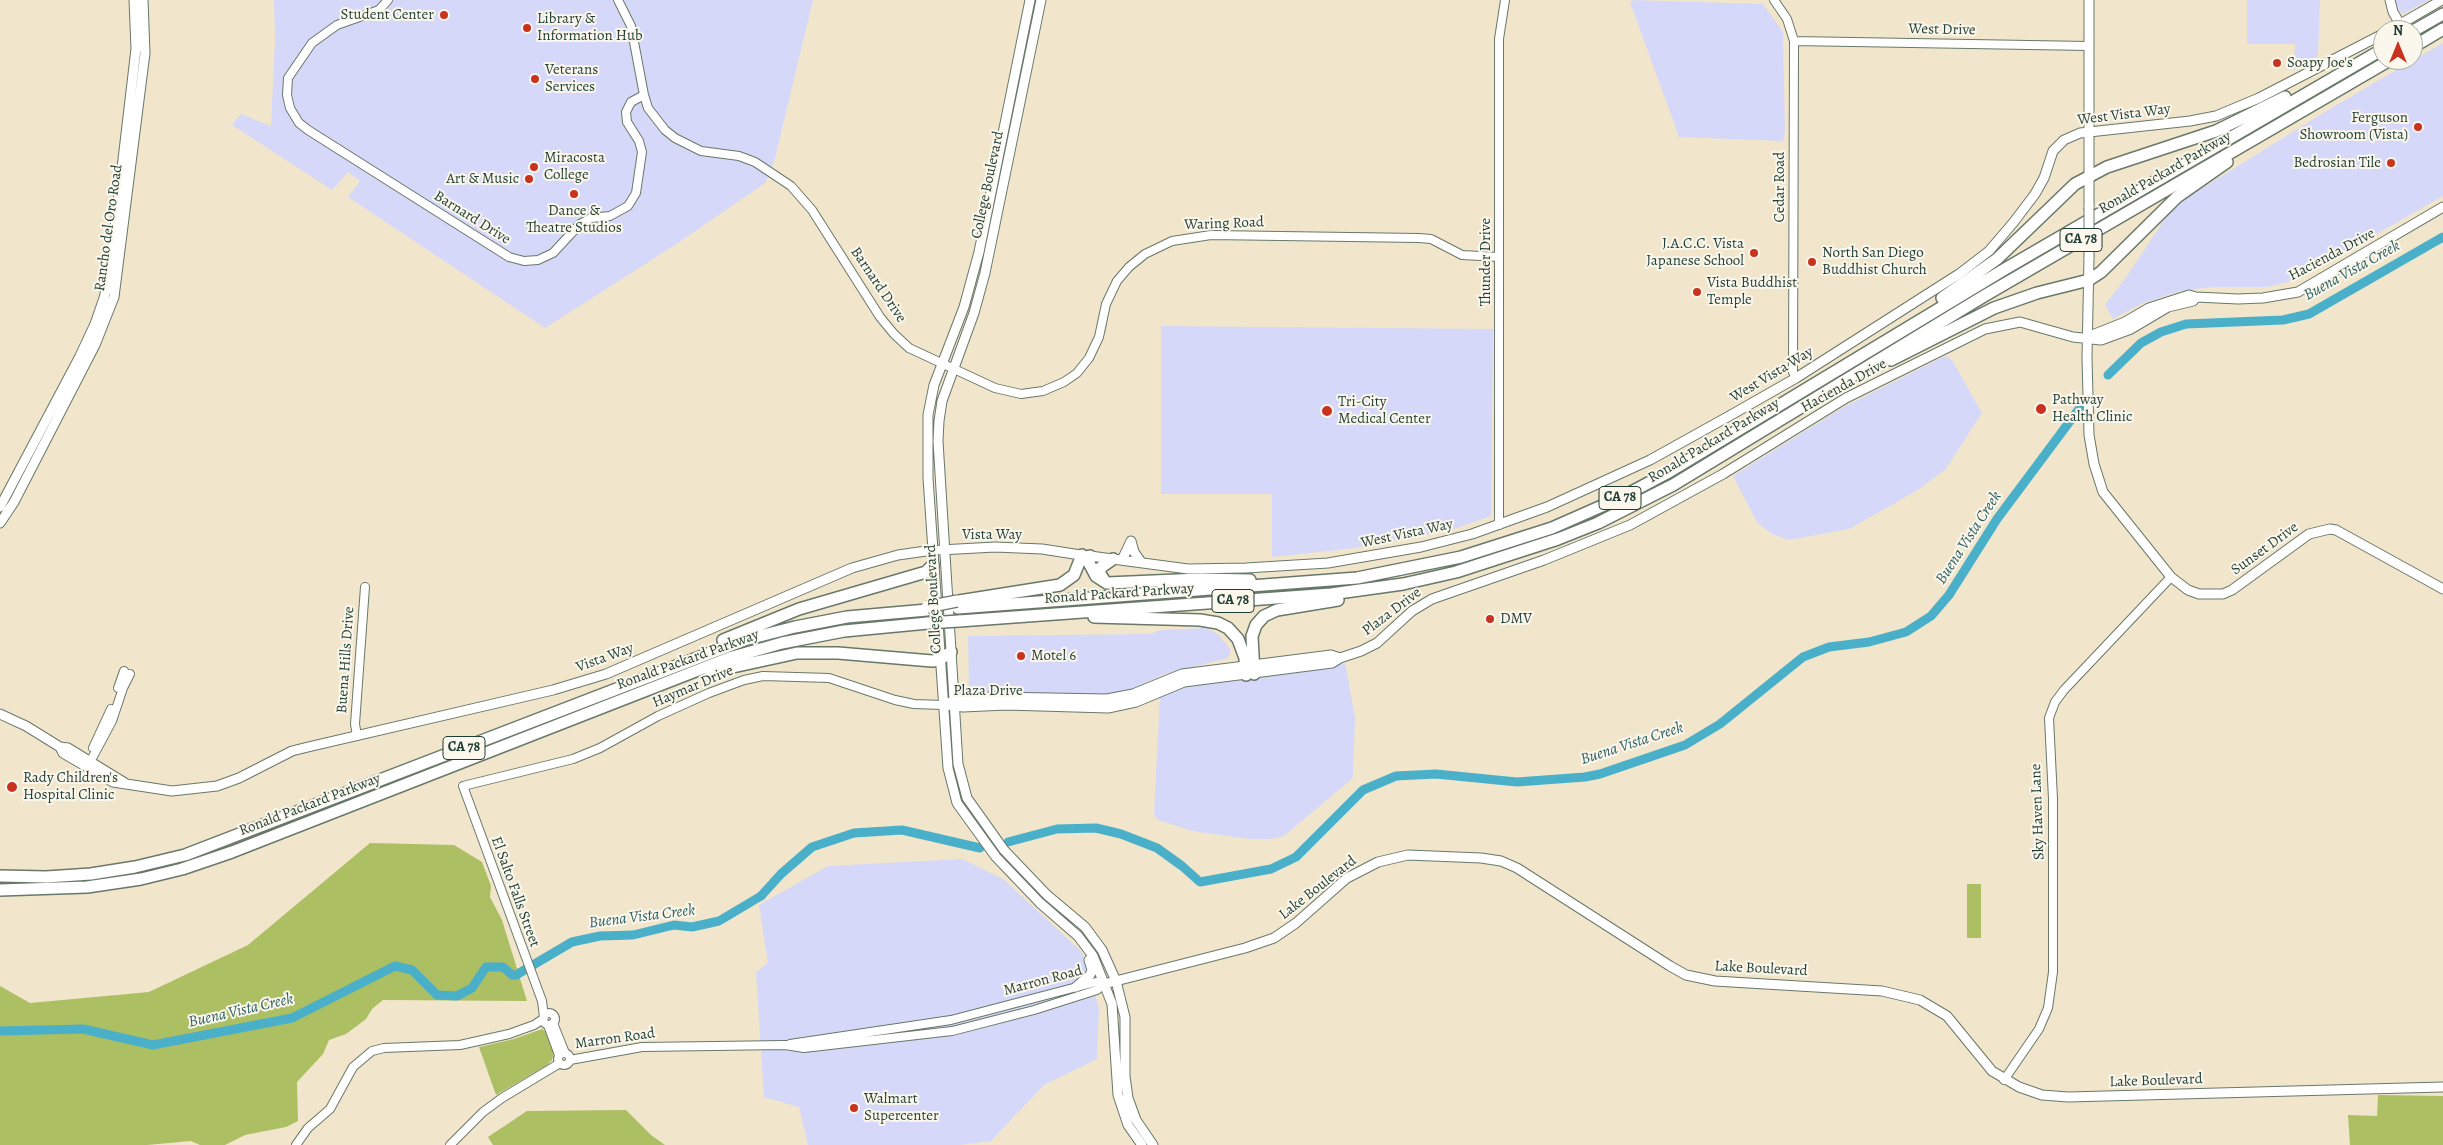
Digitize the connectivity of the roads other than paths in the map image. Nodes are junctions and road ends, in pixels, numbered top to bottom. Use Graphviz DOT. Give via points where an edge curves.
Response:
graph roads {
  1 [pos="134,0"];
  2 [pos="143,0"];
  3 [pos="388,0"];
  4 [pos="618,0"];
  5 [pos="1030,0"];
  6 [pos="1041,0"];
  7 [pos="1505,0"];
  8 [pos="1774,0"];
  9 [pos="2089,0"];
  10 [pos="2390,0"];
  11 [pos="2442,0"];
  12 [pos="2443,14"];
  13 [pos="2398,20"];
  14 [pos="2407,20"];
  15 [pos="2423,25"];
  16 [pos="2443,29"];
  17 [pos="2373,39"];
  18 [pos="1794,41"];
  19 [pos="2423,41"];
  20 [pos="2088,46"];
  21 [pos="2373,55"];
  22 [pos="2373,70"];
  23 [pos="2330,80"];
  24 [pos="644,96"];
  25 [pos="2296,114"];
  26 [pos="2089,132"];
  27 [pos="2089,177"];
  28 [pos="2443,207"];
  29 [pos="1500,257"];
  30 [pos="2089,280"];
  31 [pos="1921,318"];
  32 [pos="2087,337"];
  33 [pos="942,364"];
  34 [pos="1866,367"];
  35 [pos="952,369"];
  36 [pos="1796,378"];
  37 [pos="0,508"];
  38 [pos="0,523"];
  39 [pos="1500,525"];
  40 [pos="946,549"];
  41 [pos="933,550"];
  42 [pos="1086,555"];
  43 [pos="1118,560"];
  44 [pos="1141,562"];
  45 [pos="933,565"];
  46 [pos="1518,569"];
  47 [pos="2171,577"];
  48 [pos="1106,583"];
  49 [pos="1282,584"];
  50 [pos="1403,584"];
  51 [pos="365,587"];
  52 [pos="2443,589"];
  53 [pos="957,604"];
  54 [pos="1062,613"];
  55 [pos="951,652"];
  56 [pos="939,660"];
  57 [pos="1250,670"];
  58 [pos="660,671"];
  59 [pos="127,673"];
  60 [pos="686,675"];
  61 [pos="1033,698"];
  62 [pos="1121,702"];
  63 [pos="943,704"];
  64 [pos="954,704"];
  65 [pos="1026,705"];
  66 [pos="0,714"];
  67 [pos="357,736"];
  68 [pos="60,746"];
  69 [pos="88,761"];
  70 [pos="948,768"];
  71 [pos="960,777"];
  72 [pos="125,783"];
  73 [pos="951,784"];
  74 [pos="464,786"];
  75 [pos="964,792"];
  76 [pos="1003,866"];
  77 [pos="0,876"];
  78 [pos="1041,889"];
  79 [pos="0,890"];
  80 [pos="1075,933"];
  81 [pos="1116,981"];
  82 [pos="1104,984"];
  83 [pos="1076,987"];
  84 [pos="547,1020"];
  85 [pos="785,1045"];
  86 [pos="563,1058"];
  87 [pos="1117,1079"];
  88 [pos="2004,1080"];
  89 [pos="2443,1087"];
  90 [pos="1127,1095"];
  91 [pos="301,1141"];
  92 [pos="296,1145"];
  93 [pos="450,1145"];
  94 [pos="1142,1145"];
  95 [pos="1153,1145"];
  1 -- 37 [label="main road, Rancho del Oro Road" via="136,49 104,298 80,356"];
  2 -- 38 [label="main road, Rancho del Oro Road" via="145,53 114,297 95,344 14,502"];
  3 -- 24 [label="street, Barnard Drive" via="379,10 337,25 312,43 288,78 290,108 299,123 308,130 509,257 524,262 538,260 553,253 586,221 610,216 628,206 636,193 642,152 627,122 626,112 631,102"];
  4 -- 24 [label="street" via="631,26"];
  5 -- 33 [label="main road, College Boulevard" via="978,252 964,307"];
  6 -- 35 [label="main road, College Boulevard" via="985,273 974,313"];
  7 -- 29 [label="street, Thunder Drive" via="1500,39"];
  8 -- 18 [label="street, Cedar Road" via="1787,19"];
  9 -- 20 [label="main road, Sunset Drive"];
  10 -- 13 [label="main road"];
  11 -- 14 [label="main road"];
  12 -- 15 [label="highway"];
  16 -- 19 [label="highway"];
  17 -- 26 [label="main road, West Vista Way" via="2259,98 2216,116"];
  18 -- 20 [label="street, West Drive"];
  18 -- 36 [label="street, Cedar Road" via="1793,372"];
  20 -- 26 [label="main road, Sunset Drive"];
  21 -- 23 [label="highway, Ronald Packard Parkway / CA 78"];
  22 -- 25 [label="highway, Ronald Packard Parkway / CA 78"];
  23 -- 27 [label="highway" via="2298,91 2216,130 2107,167"];
  23 -- 31 [label="highway, Ronald Packard Parkway / CA 78"];
  24 -- 33 [label="street, Barnard Drive" via="655,118 675,138 701,150 756,162 790,186 812,210 894,334 909,348"];
  25 -- 30 [label="highway" via="2177,197 2102,272"];
  25 -- 34 [label="highway, Ronald Packard Parkway / CA 78"];
  26 -- 27 [label="main road, Sunset Drive"];
  26 -- 36 [label="main road, West Vista Way" via="2058,144 2035,194 2014,223 1973,264"];
  27 -- 30 [label="main road, Sunset Drive, bridge"];
  27 -- 31 [label="highway" via="2074,184 1997,258 1932,304"];
  28 -- 32 [label="main road, Hacienda Drive" via="2298,292 2263,298 2189,295 2156,305"];
  29 -- 35 [label="street, Waring Road" via="1462,255 1431,239 1419,238 1211,235 1179,239 1145,254 1117,281 1089,358 1077,373 1064,382 1043,391 1009,392"];
  29 -- 39 [label="street, Thunder Drive"];
  30 -- 32 [label="main road, Sunset Drive"];
  30 -- 34 [label="highway" via="1994,308 1883,364"];
  31 -- 49 [label="highway, Ronald Packard Parkway / CA 78" via="1667,473 1591,511 1522,538 1430,564 1357,578"];
  32 -- 46 [label="main road, Hacienda Drive" via="2073,337 2020,322 1984,330 1846,398 1723,474 1630,525"];
  32 -- 47 [label="main road, Sunset Drive" via="2090,448 2103,492"];
  33 -- 35 [label="street, Waring Road"];
  33 -- 41 [label="main road, College Boulevard" via="934,385 926,432"];
  34 -- 50 [label="highway, Ronald Packard Parkway / CA 78" via="1702,468 1598,523 1487,563"];
  35 -- 40 [label="main road, College Boulevard" via="942,401 938,434"];
  36 -- 39 [label="main road, West Vista Way" via="1600,485"];
  39 -- 44 [label="main road, West Vista Way" via="1421,548 1318,564 1222,569"];
  40 -- 41 [label="main road, Vista Way"];
  40 -- 42 [label="main road, Vista Way" via="995,546"];
  40 -- 55 [label="main road, College Boulevard"];
  41 -- 45 [label="main road, College Boulevard"];
  41 -- 67 [label="main road, Vista Way" via="898,555 852,568 606,674 553,690"];
  42 -- 43 [label="main road, West Vista Way"];
  42 -- 48 [label="highway" via="1096,576"];
  42 -- 53 [label="highway" via="1074,575 1060,585"];
  43 -- 44 [label="main road, West Vista Way"];
  43 -- 44 [label="main road" via="1131,541"];
  43 -- 48 [label="highway" via="1100,568"];
  45 -- 56 [label="main road, College Boulevard"];
  45 -- 58 [label="highway" via="926,572 798,609 722,640"];
  46 -- 57 [label="main road, Plaza Drive" via="1432,599 1412,611 1377,643 1332,663"];
  47 -- 52 [label="main road, Sunset Drive" via="2199,594 2223,594 2309,534 2330,529"];
  47 -- 88 [label="street, Sky Haven Lane" via="2064,690 2049,718 2053,799 2053,972 2048,1008 2039,1029"];
  48 -- 49 [label="highway" via="1200,579"];
  49 -- 53 [label="highway, Ronald Packard Parkway / CA 78"];
  50 -- 54 [label="highway, Ronald Packard Parkway / CA 78" via="1331,594"];
  50 -- 57 [label="highway" via="1269,613 1254,629"];
  51 -- 67 [label="street, Buena Hills Drive" via="355,724"];
  53 -- 58 [label="highway, Ronald Packard Parkway / CA 78" via="848,617 787,629 736,643"];
  54 -- 57 [label="highway" via="1084,617 1218,623 1238,639"];
  54 -- 60 [label="highway, Ronald Packard Parkway / CA 78, bridge" via="844,631 782,643"];
  55 -- 56 [label="highway"];
  55 -- 64 [label="main road, College Boulevard"];
  56 -- 60 [label="highway" via="798,653"];
  56 -- 63 [label="main road, College Boulevard"];
  57 -- 62 [label="main road, Plaza Drive" via="1182,674"];
  58 -- 77 [label="highway, Ronald Packard Parkway / CA 78" via="184,855 91,874"];
  59 -- 69 [label="street" via="112,721"];
  60 -- 79 [label="highway, Ronald Packard Parkway / CA 78" via="188,867 141,879 88,887"];
  61 -- 62 [label="main road, Plaza Drive"];
  61 -- 64 [label="main road, Plaza Drive" via="964,698"];
  61 -- 65 [label="main road"];
  62 -- 65 [label="main road, Plaza Drive" via="1096,708"];
  63 -- 64 [label="main road, Plaza Drive"];
  63 -- 70 [label="main road, College Boulevard"];
  63 -- 74 [label="street, Haymar Drive" via="895,700 829,678 763,676 709,693 573,759"];
  64 -- 65 [label="main road, Plaza Drive"];
  64 -- 71 [label="main road, College Boulevard"];
  66 -- 68 [label="main road, Vista Way"];
  67 -- 72 [label="main road, Vista Way" via="292,751 239,778 203,789 172,791"];
  68 -- 69 [label="main road, Vista Way"];
  68 -- 72 [label="main road, Vista Way" via="63,753 101,776"];
  69 -- 72 [label="main road, Vista Way"];
  70 -- 71 [label="main road"];
  70 -- 73 [label="main road, College Boulevard"];
  71 -- 75 [label="main road, College Boulevard"];
  73 -- 75 [label="main road"];
  73 -- 76 [label="main road, College Boulevard" via="966,818"];
  74 -- 84 [label="street, El Salto Falls Street"];
  75 -- 78 [label="main road, College Boulevard" via="1004,850"];
  76 -- 78 [label="main road" via="1010,866 1035,890"];
  76 -- 80 [label="main road, College Boulevard"];
  78 -- 81 [label="main road, College Boulevard" via="1085,927 1102,950"];
  80 -- 82 [label="main road, College Boulevard" via="1093,956"];
  80 -- 83 [label="main road" via="1092,970"];
  81 -- 82 [label="main road, Lake Boulevard"];
  81 -- 88 [label="main road, Lake Boulevard" via="1274,938 1348,878 1378,862 1408,855 1481,858 1501,861 1516,868 1686,974 1715,981 1882,991 1920,1000 1947,1016 1992,1071"];
  81 -- 90 [label="main road, College Boulevard" via="1125,1017"];
  82 -- 83 [label="street, Marron Road" via="1096,982"];
  82 -- 85 [label="street, Marron Road" via="1097,990 1034,1010 952,1031 804,1048"];
  82 -- 87 [label="main road, College Boulevard" via="1112,1004"];
  83 -- 85 [label="street, Marron Road" via="951,1020"];
  84 -- 86 [label="street, El Salto Falls Street"];
  84 -- 91 [label="street" via="509,1034 460,1045 372,1051 359,1060 330,1109"];
  85 -- 86 [label="street, Marron Road" via="642,1047"];
  86 -- 93 [label="street, Marron Road" via="483,1112"];
  87 -- 90 [label="main road" via="1121,1080 1123,1094"];
  87 -- 94 [label="main road, College Boulevard" via="1124,1114"];
  88 -- 89 [label="main road, Lake Boulevard" via="2034,1093 2057,1097"];
  90 -- 95 [label="main road, College Boulevard" via="1136,1120"];
  91 -- 92 [label="street"];
}
